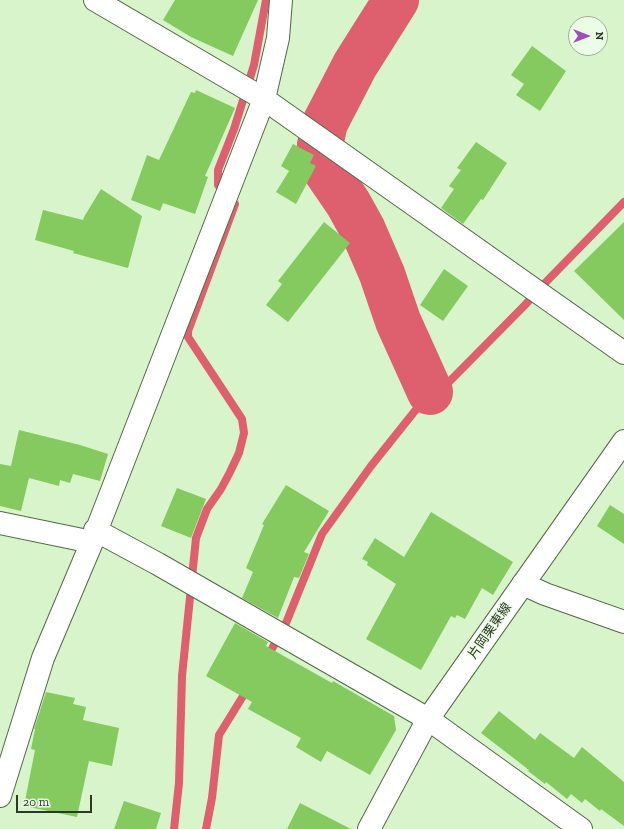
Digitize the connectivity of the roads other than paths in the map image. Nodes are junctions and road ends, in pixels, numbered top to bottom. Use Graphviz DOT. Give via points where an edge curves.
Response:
graph roads {
  1 [pos="95,0"];
  2 [pos="280,0"];
  3 [pos="264,99"];
  4 [pos="624,353"];
  5 [pos="624,440"];
  6 [pos="0,523"];
  7 [pos="94,536"];
  8 [pos="523,584"];
  9 [pos="624,622"];
  10 [pos="428,719"];
  11 [pos="0,796"];
  12 [pos="369,829"];
  13 [pos="581,829"];
  1 -- 3 [label="street"];
  2 -- 3 [label="street" via="278,38"];
  3 -- 4 [label="street"];
  3 -- 7 [label="street"];
  5 -- 8 [label="street, 片岡栗東線"];
  6 -- 7 [label="street"];
  7 -- 10 [label="street" via="158,564"];
  7 -- 11 [label="street" via="43,658"];
  8 -- 9 [label="street"];
  8 -- 10 [label="street, 片岡栗東線"];
  10 -- 12 [label="street, 片岡栗東線"];
  10 -- 13 [label="street"];
}
